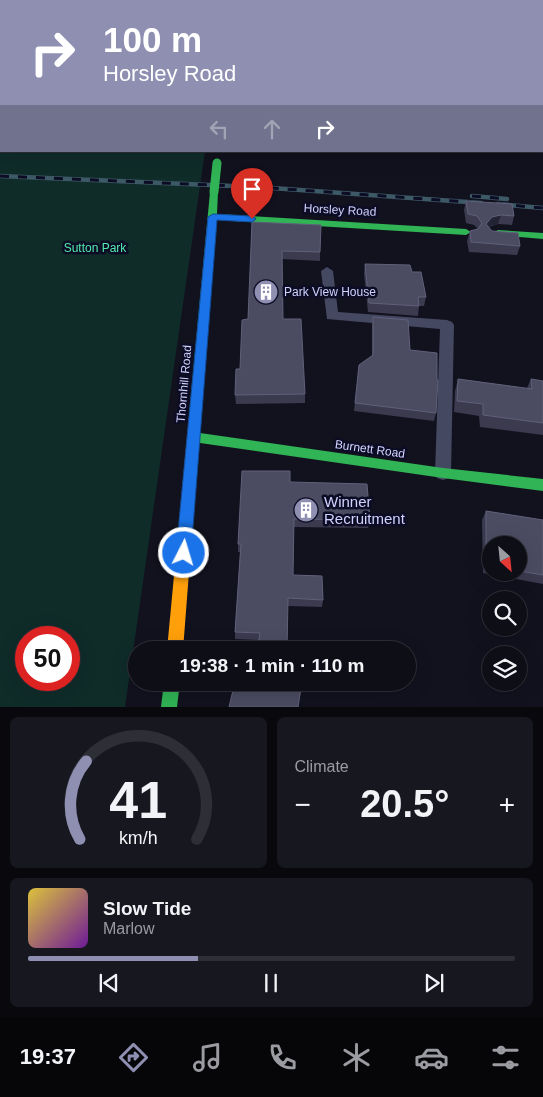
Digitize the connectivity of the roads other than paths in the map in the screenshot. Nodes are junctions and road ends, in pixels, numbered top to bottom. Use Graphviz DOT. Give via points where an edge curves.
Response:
graph roads {
  1 [pos="218,152"];
  2 [pos="213,217"];
  3 [pos="466,232"];
  4 [pos="498,233"];
  5 [pos="543,236"];
  6 [pos="327,271"];
  7 [pos="194,437"];
  8 [pos="442,473"];
  9 [pos="543,485"];
  10 [pos="176,641"];
  11 [pos="171,691"];
  12 [pos="168,707"];
  1 -- 2 [label="main road, Thornhill Road, bridge"];
  2 -- 3 [label="main road, Horsley Road"];
  2 -- 7 [label="main road, Thornhill Road"];
  4 -- 5 [label="main road"];
  6 -- 8 [label="lane" via="332,316 447,325"];
  7 -- 8 [label="main road, Burnett Road"];
  7 -- 10 [label="main road, Thornhill Road"];
  8 -- 9 [label="main road, Burnett Road"];
  11 -- 12 [label="main road"];
}
